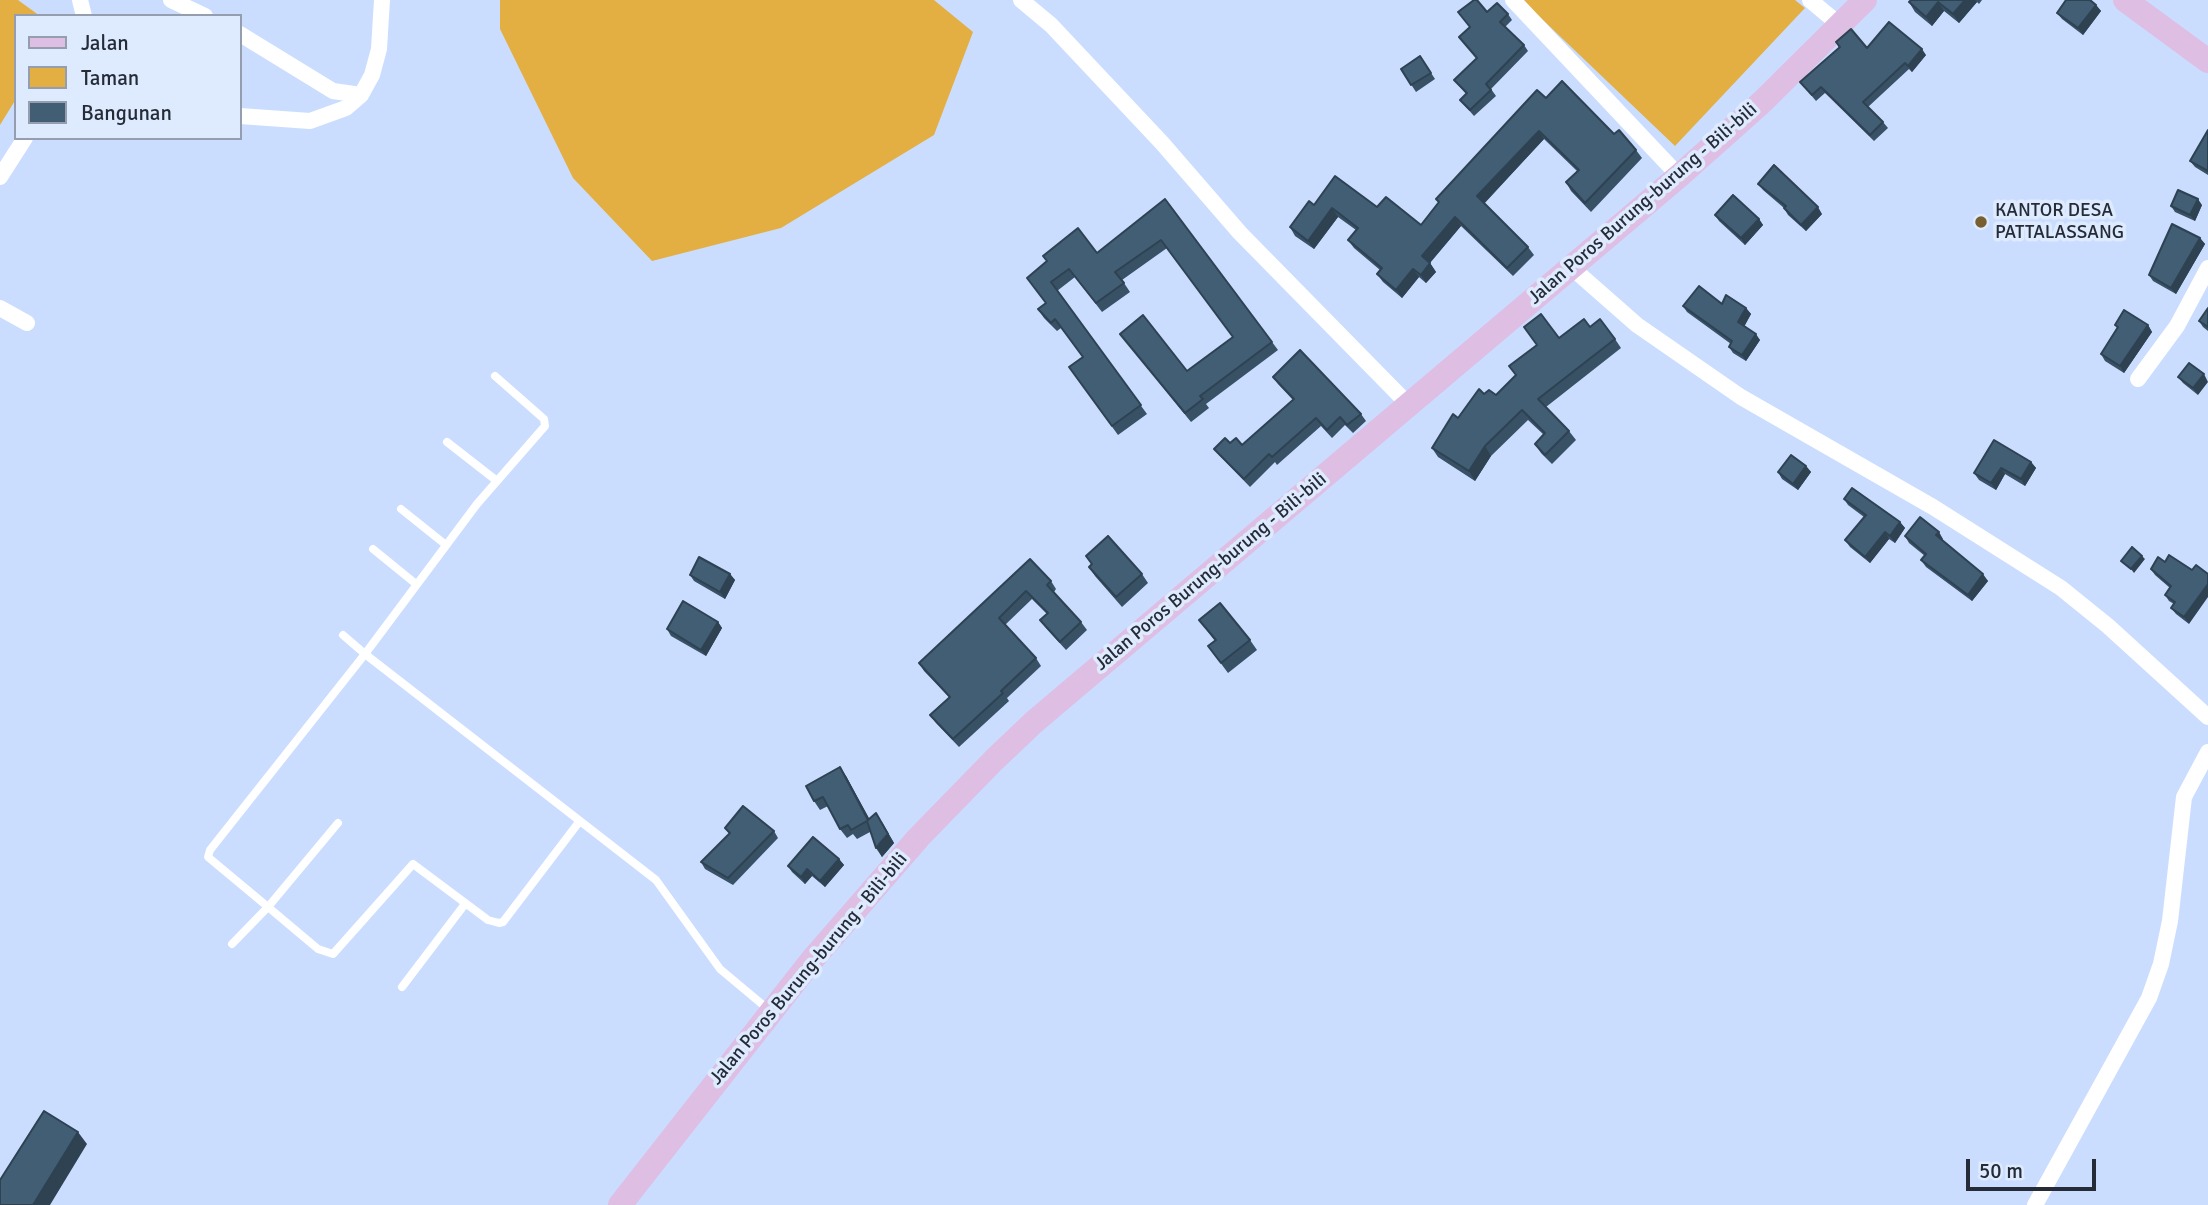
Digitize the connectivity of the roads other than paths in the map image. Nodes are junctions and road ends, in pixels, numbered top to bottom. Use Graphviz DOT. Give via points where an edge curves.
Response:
graph roads {
  1 [pos="171,0"];
  2 [pos="382,0"];
  3 [pos="1021,0"];
  4 [pos="1513,0"];
  5 [pos="1810,0"];
  6 [pos="1865,0"];
  7 [pos="2124,0"];
  8 [pos="201,14"];
  9 [pos="1841,26"];
  10 [pos="242,35"];
  11 [pos="2208,61"];
  12 [pos="362,96"];
  13 [pos="242,116"];
  14 [pos="24,140"];
  15 [pos="1679,176"];
  16 [pos="0,177"];
  17 [pos="1571,267"];
  18 [pos="2208,268"];
  19 [pos="0,308"];
  20 [pos="27,323"];
  21 [pos="495,376"];
  22 [pos="2138,379"];
  23 [pos="1408,404"];
  24 [pos="447,442"];
  25 [pos="497,481"];
  26 [pos="401,509"];
  27 [pos="446,545"];
  28 [pos="373,549"];
  29 [pos="416,584"];
  30 [pos="343,635"];
  31 [pos="365,654"];
  32 [pos="2208,717"];
  33 [pos="2208,752"];
  34 [pos="579,822"];
  35 [pos="338,823"];
  36 [pos="466,904"];
  37 [pos="268,907"];
  38 [pos="232,944"];
  39 [pos="402,987"];
  40 [pos="771,1012"];
  41 [pos="620,1205"];
  42 [pos="2035,1205"];
  1 -- 8 [label="street"];
  2 -- 12 [label="street" via="379,49"];
  3 -- 23 [label="street" via="1051,25 1249,243"];
  4 -- 15 [label="street"];
  5 -- 9 [label="street"];
  6 -- 9 [label="main road, Jalan Poros Burung-burung - Bili-bili"];
  7 -- 11 [label="main road"];
  9 -- 15 [label="main road, Jalan Poros Burung-burung - Bili-bili"];
  10 -- 12 [label="street" via="326,87"];
  12 -- 13 [label="street" via="346,108 310,121"];
  14 -- 16 [label="street"];
  15 -- 17 [label="main road, Jalan Poros Burung-burung - Bili-bili"];
  17 -- 23 [label="main road, Jalan Poros Burung-burung - Bili-bili"];
  17 -- 32 [label="street" via="1637,325 1741,397 2061,587"];
  18 -- 22 [label="street" via="2177,326"];
  19 -- 20 [label="street"];
  21 -- 25 [label="lane" via="546,424"];
  23 -- 40 [label="main road, Jalan Poros Burung-burung - Bili-bili" via="994,760 919,837"];
  24 -- 25 [label="lane"];
  25 -- 27 [label="lane"];
  26 -- 27 [label="lane"];
  27 -- 29 [label="lane"];
  28 -- 29 [label="lane"];
  29 -- 31 [label="lane"];
  30 -- 31 [label="lane"];
  31 -- 34 [label="lane"];
  31 -- 37 [label="lane" via="210,850 208,857"];
  33 -- 42 [label="street" via="2184,797 2170,921 2149,998"];
  34 -- 36 [label="lane" via="503,922 493,923"];
  34 -- 40 [label="lane" via="656,880 719,969"];
  35 -- 37 [label="lane"];
  36 -- 37 [label="lane" via="413,864 333,954 327,954"];
  36 -- 39 [label="lane"];
  37 -- 38 [label="lane"];
  40 -- 41 [label="main road, Jalan Poros Burung-burung - Bili-bili"];
}
